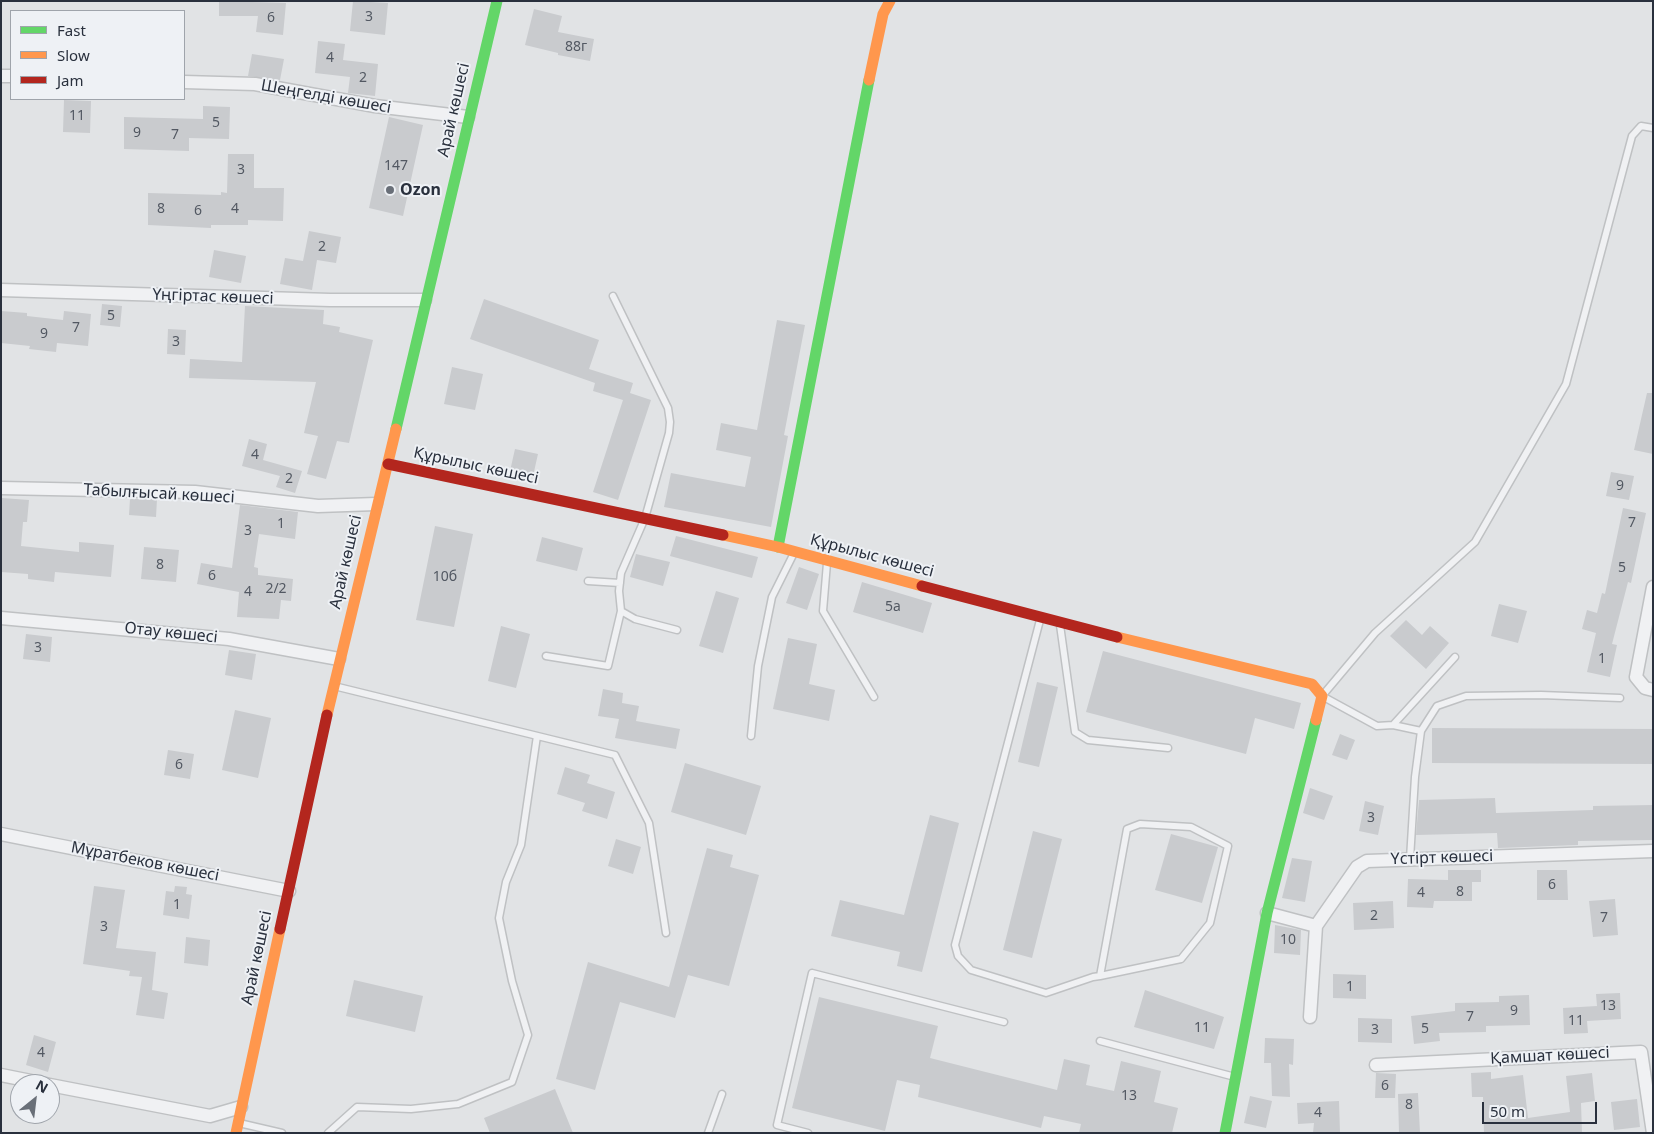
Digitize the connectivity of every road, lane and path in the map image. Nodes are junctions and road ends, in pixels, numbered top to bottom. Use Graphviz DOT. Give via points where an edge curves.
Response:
graph roads {
  1 [pos="497,1"];
  2 [pos="890,1"];
  3 [pos="185,82"];
  4 [pos="468,118"];
  5 [pos="1653,128"];
  6 [pos="1,290"];
  7 [pos="613,296"];
  8 [pos="426,300"];
  9 [pos="388,464"];
  10 [pos="1,488"];
  11 [pos="376,504"];
  12 [pos="644,518"];
  13 [pos="778,547"];
  14 [pos="794,552"];
  15 [pos="827,561"];
  16 [pos="588,581"];
  17 [pos="620,583"];
  18 [pos="1653,587"];
  19 [pos="621,611"];
  20 [pos="1,618"];
  21 [pos="1040,619"];
  22 [pos="1060,624"];
  23 [pos="677,630"];
  24 [pos="546,656"];
  25 [pos="1455,657"];
  26 [pos="339,659"];
  27 [pos="333,686"];
  28 [pos="1653,690"];
  29 [pos="1322,696"];
  30 [pos="874,697"];
  31 [pos="1620,698"];
  32 [pos="1393,725"];
  33 [pos="1421,731"];
  34 [pos="537,736"];
  35 [pos="751,736"];
  36 [pos="1168,748"];
  37 [pos="1,834"];
  38 [pos="1653,851"];
  39 [pos="1410,859"];
  40 [pos="288,891"];
  41 [pos="1267,914"];
  42 [pos="1316,926"];
  43 [pos="666,933"];
  44 [pos="1100,976"];
  45 [pos="1310,1017"];
  46 [pos="1004,1022"];
  47 [pos="1100,1041"];
  48 [pos="1376,1065"];
  49 [pos="1236,1077"];
  50 [pos="60,1087"];
  51 [pos="722,1094"];
  52 [pos="241,1107"];
  53 [pos="237,1128"];
  54 [pos="282,1133"];
  55 [pos="328,1133"];
  56 [pos="708,1133"];
  57 [pos="808,1133"];
  58 [pos="1225,1133"];
  59 [pos="1653,1133"];
  1 -- 4 [label="street, Арай көшесі"];
  2 -- 13 [label="street" via="883,14 877,41"];
  3 -- 4 [label="street, Шеңгелді көшесі" via="255,84 375,106"];
  4 -- 8 [label="street, Арай көшесі"];
  5 -- 29 [label="lane" via="1642,126 1632,136 1566,384 1475,542 1375,633"];
  6 -- 8 [label="street, Үңгіртас көшесі"];
  7 -- 12 [label="lane" via="668,408 669,433"];
  8 -- 9 [label="street, Арай көшесі"];
  9 -- 11 [label="street, Арай көшесі"];
  9 -- 12 [label="street, Құрылыс көшесі"];
  10 -- 11 [label="street, Табылғысай көшесі" via="195,492 318,506"];
  11 -- 26 [label="street, Арай көшесі"];
  12 -- 13 [label="street, Құрылыс көшесі"];
  12 -- 17 [label="lane" via="621,573"];
  13 -- 14 [label="street, Құрылыс көшесі"];
  14 -- 15 [label="street, Құрылыс көшесі"];
  14 -- 35 [label="lane" via="772,597 758,666"];
  15 -- 21 [label="street, Құрылыс көшесі"];
  15 -- 30 [label="lane" via="823,611"];
  16 -- 17 [label="lane"];
  17 -- 19 [label="lane"];
  18 -- 28 [label="street" via="1636,677 1646,688"];
  19 -- 23 [label="lane" via="635,620"];
  19 -- 24 [label="lane" via="608,666"];
  20 -- 26 [label="street, Отау көшесі" via="228,640"];
  21 -- 22 [label="street, Құрылыс көшесі"];
  21 -- 44 [label="lane" via="956,945 958,956 971,970 1046,993"];
  22 -- 29 [label="street, Құрылыс көшесі" via="1312,684"];
  22 -- 36 [label="lane" via="1075,732 1088,740"];
  25 -- 32 [label="lane"];
  26 -- 27 [label="street, Арай көшесі"];
  27 -- 34 [label="lane"];
  27 -- 40 [label="street, Арай көшесі"];
  29 -- 32 [label="lane" via="1377,726"];
  29 -- 41 [label="street"];
  31 -- 33 [label="lane" via="1466,696 1437,706"];
  32 -- 33 [label="lane"];
  33 -- 39 [label="lane"];
  34 -- 43 [label="lane" via="614,756 649,823"];
  34 -- 55 [label="lane" via="521,845 506,882 499,918 512,981 528,1035 512,1082 458,1104 411,1109 356,1107"];
  37 -- 40 [label="street, Мұратбеков көшесі"];
  38 -- 39 [label="street, Үстірт көшесі"];
  39 -- 42 [label="street, Үстірт көшесі" via="1367,860 1357,867"];
  40 -- 52 [label="street, Арай көшесі"];
  41 -- 42 [label="street"];
  41 -- 49 [label="street"];
  42 -- 45 [label="street"];
  44 -- 44 [label="lane" via="1181,959 1210,923 1228,846 1191,827 1140,824 1127,829"];
  46 -- 57 [label="lane" via="812,973 777,1125"];
  47 -- 49 [label="lane"];
  48 -- 59 [label="street, Қамшат көшесі" via="1641,1052"];
  49 -- 58 [label="street"];
  50 -- 52 [label="street" via="210,1116"];
  51 -- 56 [label="lane"];
  52 -- 53 [label="street, Арай көшесі"];
  53 -- 54 [label="lane"];
}
